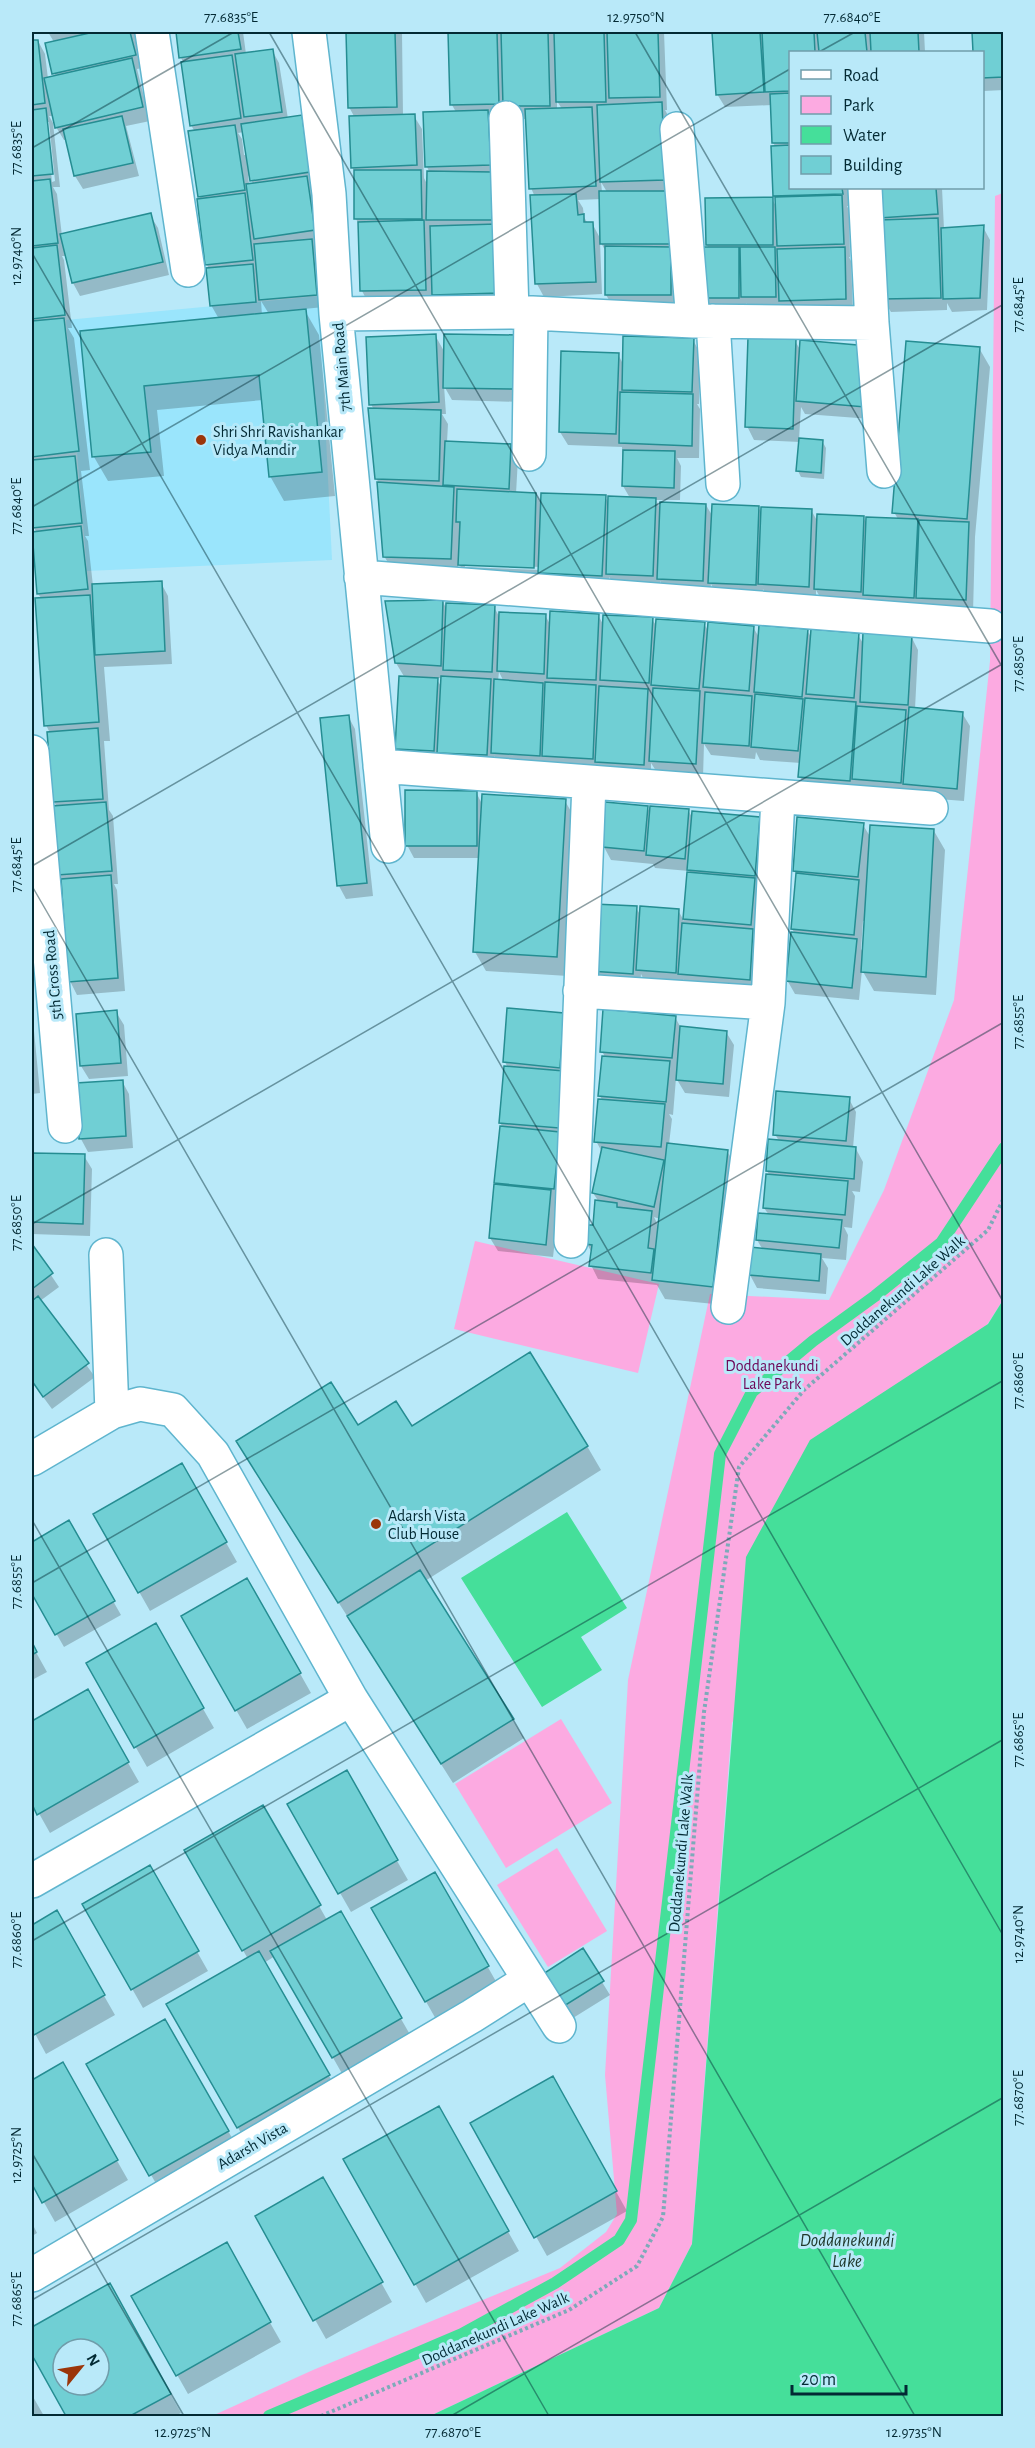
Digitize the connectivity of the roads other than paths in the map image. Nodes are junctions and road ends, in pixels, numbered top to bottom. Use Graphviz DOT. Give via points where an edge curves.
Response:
graph roads {
  1 [pos="152,32"];
  2 [pos="309,32"];
  3 [pos="506,117"];
  4 [pos="677,129"];
  5 [pos="865,189"];
  6 [pos="188,270"];
  7 [pos="522,312"];
  8 [pos="336,314"];
  9 [pos="703,321"];
  10 [pos="872,323"];
  11 [pos="529,454"];
  12 [pos="884,471"];
  13 [pos="723,484"];
  14 [pos="361,577"];
  15 [pos="990,626"];
  16 [pos="32,752"];
  17 [pos="380,766"];
  18 [pos="589,783"];
  19 [pos="778,797"];
  20 [pos="931,808"];
  21 [pos="388,846"];
  22 [pos="580,991"];
  23 [pos="768,1003"];
  24 [pos="65,1126"];
  25 [pos="571,1241"];
  26 [pos="106,1255"];
  27 [pos="728,1308"];
  28 [pos="112,1412"];
  29 [pos="32,1459"];
  30 [pos="351,1699"];
  31 [pos="32,1881"];
  32 [pos="529,1980"];
  33 [pos="559,2026"];
  34 [pos="32,2275"];
  1 -- 6 [label="street"];
  2 -- 8 [label="street, 7th Main Road" via="329,194"];
  3 -- 7 [label="street"];
  4 -- 9 [label="street"];
  5 -- 10 [label="street"];
  7 -- 8 [label="street"];
  7 -- 9 [label="street"];
  7 -- 11 [label="street"];
  8 -- 14 [label="street, 7th Main Road"];
  9 -- 10 [label="street"];
  9 -- 13 [label="street"];
  10 -- 12 [label="street"];
  14 -- 15 [label="street"];
  14 -- 17 [label="street, 7th Main Road"];
  16 -- 24 [label="street, 5th Cross Road"];
  17 -- 18 [label="street"];
  17 -- 21 [label="street, 7th Main Road"];
  18 -- 19 [label="street"];
  18 -- 22 [label="street"];
  19 -- 20 [label="street"];
  19 -- 23 [label="street"];
  22 -- 23 [label="street"];
  22 -- 25 [label="street"];
  23 -- 27 [label="street"];
  26 -- 28 [label="street"];
  28 -- 29 [label="street"];
  28 -- 30 [label="street" via="140,1404 173,1410 213,1454"];
  30 -- 31 [label="street"];
  30 -- 32 [label="street"];
  32 -- 33 [label="street"];
  32 -- 34 [label="street, Adarsh Vista"];
}
